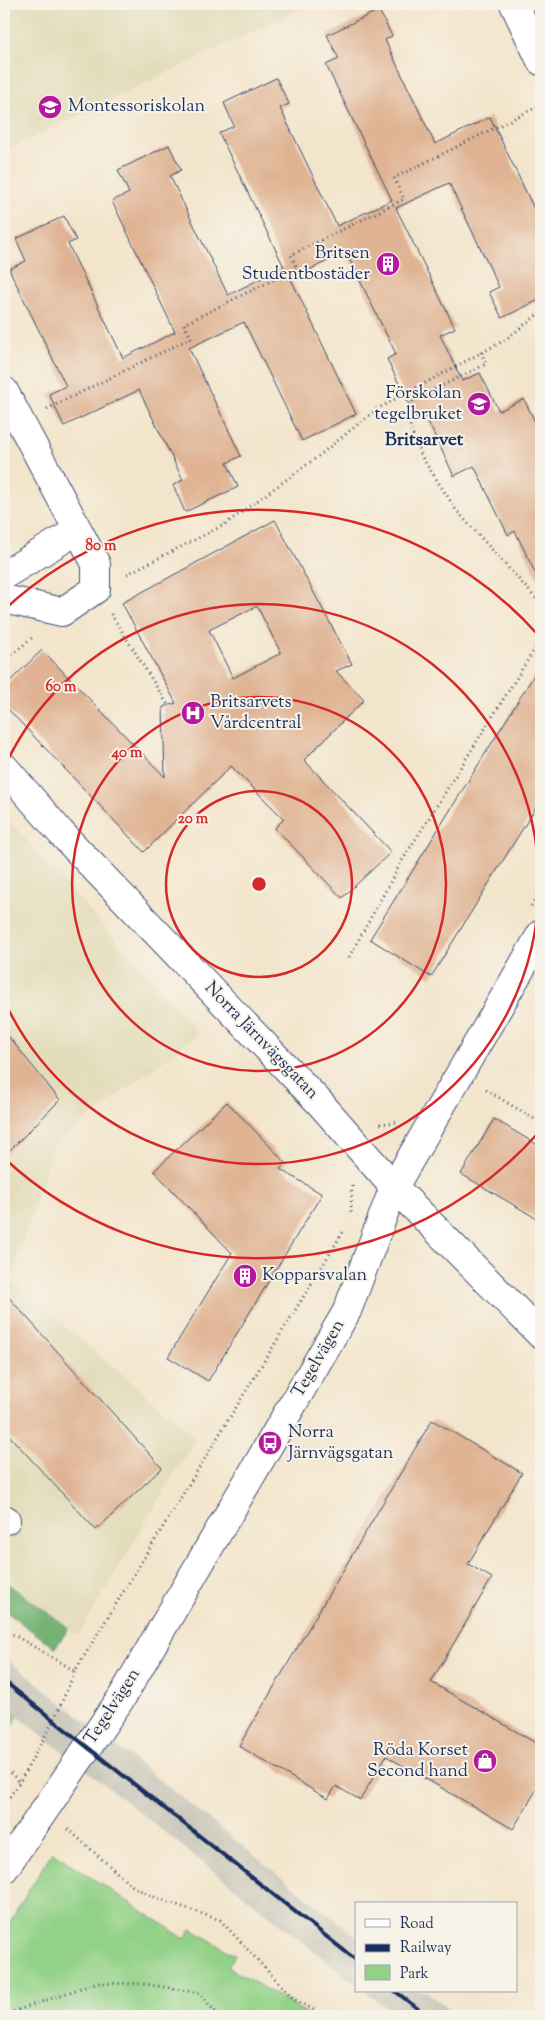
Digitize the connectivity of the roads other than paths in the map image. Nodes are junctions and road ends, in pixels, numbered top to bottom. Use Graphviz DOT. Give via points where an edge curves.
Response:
graph roads {
  1 [pos="514,4"];
  2 [pos="541,61"];
  3 [pos="4,391"];
  4 [pos="78,530"];
  5 [pos="4,575"];
  6 [pos="4,599"];
  7 [pos="4,767"];
  8 [pos="541,934"];
  9 [pos="394,1187"];
  10 [pos="541,1335"];
  11 [pos="4,1869"];
  1 -- 2 [label="street"];
  3 -- 4 [label="street"];
  4 -- 5 [label="street"];
  4 -- 6 [label="street" via="96,564 96,589 62,612"];
  7 -- 9 [label="street, Norra Järnvägsgatan" via="61,833 319,1102"];
  8 -- 9 [label="street, Tegelvägen"];
  9 -- 10 [label="street, Norra Järnvägsgatan"];
  9 -- 11 [label="street, Tegelvägen" via="347,1311 122,1697"];
}
